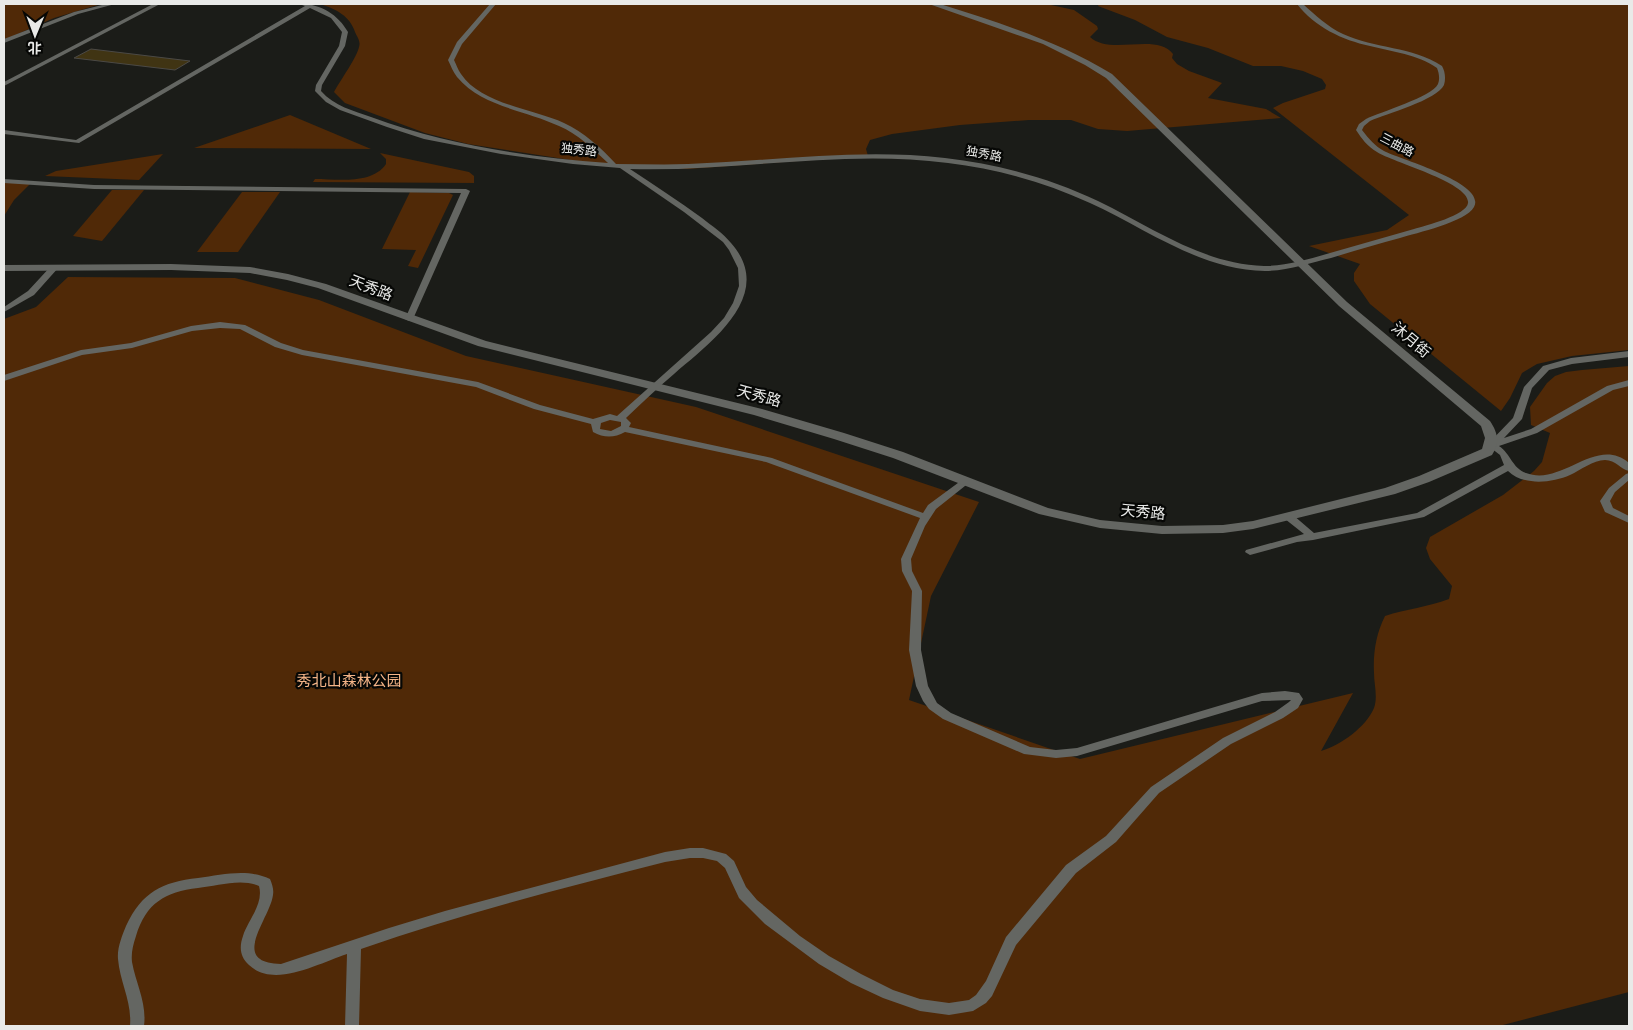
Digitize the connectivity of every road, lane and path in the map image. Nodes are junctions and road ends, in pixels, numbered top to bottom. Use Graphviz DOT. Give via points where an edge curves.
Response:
graph roads {
  1 [pos="112,4"];
  2 [pos="157,4"];
  3 [pos="493,4"];
  4 [pos="933,4"];
  5 [pos="1300,4"];
  6 [pos="306,5"];
  7 [pos="4,41"];
  8 [pos="4,84"];
  9 [pos="4,132"];
  10 [pos="617,166"];
  11 [pos="4,181"];
  12 [pos="1299,264"];
  13 [pos="55,267"];
  14 [pos="4,268"];
  15 [pos="4,310"];
  16 [pos="410,319"];
  17 [pos="1629,354"];
  18 [pos="4,378"];
  19 [pos="1629,383"];
  20 [pos="655,387"];
  21 [pos="620,418"];
  22 [pos="596,423"];
  23 [pos="624,429"];
  24 [pos="1492,445"];
  25 [pos="1508,466"];
  26 [pos="1629,468"];
  27 [pos="1629,476"];
  28 [pos="965,482"];
  29 [pos="926,517"];
  30 [pos="1290,517"];
  31 [pos="1629,520"];
  32 [pos="1313,537"];
  33 [pos="1250,552"];
  34 [pos="354,945"];
  35 [pos="137,1026"];
  36 [pos="352,1026"];
  1 -- 7 [label="street" via="63,18"];
  2 -- 8 [label="street"];
  3 -- 10 [label="street" via="454,50 451,60 459,77 481,95 570,129"];
  4 -- 12 [label="main road" via="1033,36 1088,62 1109,76"];
  5 -- 12 [label="street, 三曲路" via="1338,35 1426,59 1440,66 1441,84 1436,90 1368,120 1361,124 1359,130 1365,139 1384,152 1461,188 1470,195 1472,202 1467,211 1441,224"];
  6 -- 9 [label="street" via="77,142"];
  6 -- 10 [label="street, 独秀路" via="334,17 345,32 342,46 318,89 321,96 330,102 396,129 446,142 534,157"];
  10 -- 12 [label="street, 独秀路" via="862,156 910,156 960,162 1012,173 1066,190 1111,210 1181,249 1210,260 1257,268"];
  10 -- 20 [label="street" via="672,199 718,234 737,256 742,272 741,294 724,324"];
  11 -- 16 [label="street" via="94,187 466,190"];
  12 -- 24 [label="main road, 沐月街" via="1486,424"];
  13 -- 14 [label="main road, 天秀路"];
  13 -- 15 [label="street" via="31,294"];
  13 -- 16 [label="main road, 天秀路" via="250,270 322,286"];
  16 -- 20 [label="main road, 天秀路" via="482,344"];
  17 -- 24 [label="street" via="1571,361 1546,368 1528,387 1517,419"];
  18 -- 22 [label="street" via="81,353 132,345 191,329 234,325 302,352 478,385 537,408"];
  19 -- 24 [label="street" via="1610,388 1534,432"];
  20 -- 21 [label="street"];
  20 -- 28 [label="main road, 天秀路" via="839,436"];
  21 -- 22 [label="street" via="605,417"];
  21 -- 23 [label="street" via="626,422"];
  22 -- 23 [label="street" via="596,430 603,433"];
  23 -- 29 [label="street" via="770,460"];
  24 -- 25 [label="street" via="1504,454"];
  24 -- 30 [label="main road, 天秀路" via="1487,452 1424,479"];
  25 -- 26 [label="street" via="1516,473 1534,478 1560,475 1595,458 1616,459"];
  25 -- 32 [label="street" via="1420,515"];
  27 -- 31 [label="street" via="1607,495 1605,501 1609,510"];
  28 -- 29 [label="street" via="932,507"];
  28 -- 30 [label="main road, 天秀路" via="1044,511 1125,527 1222,529"];
  29 -- 34 [label="street" via="906,562 917,591 915,650 927,698 948,716 1028,751 1056,754 1077,752 1262,697 1285,694 1297,699 1279,715 1226,741 1155,790 1111,839 1071,869 1011,941 991,987 972,1006 947,1013 919,1010 851,980 803,947 754,905 740,889 728,862 718,856 704,854 678,855 562,884"];
  30 -- 32 [label="street"];
  32 -- 33 [label="street"];
  34 -- 35 [label="street" via="288,969 271,970 251,959 248,946 268,896 265,883 248,879 225,880 166,890 144,905 133,924 125,950 137,1005"];
  34 -- 36 [label="street"];
}
